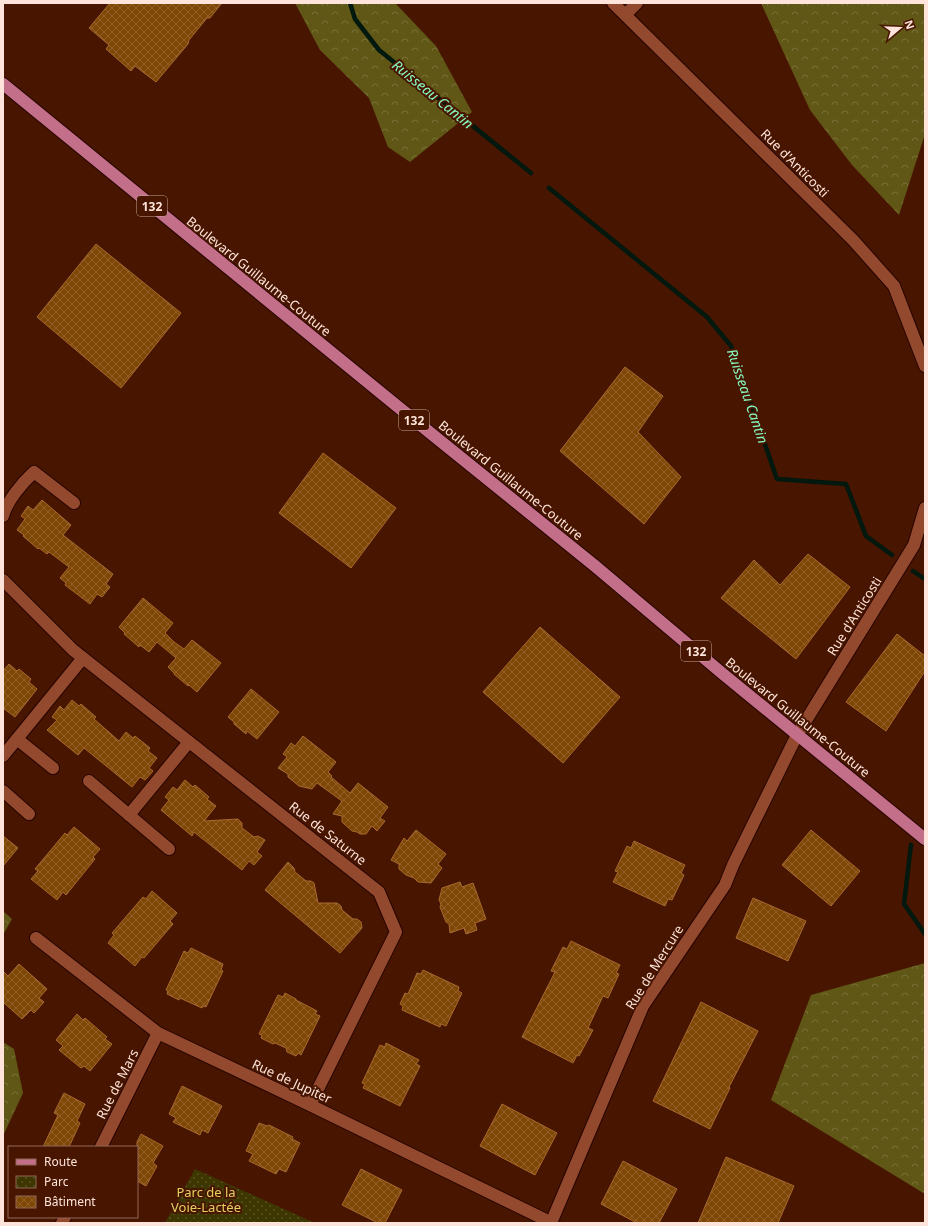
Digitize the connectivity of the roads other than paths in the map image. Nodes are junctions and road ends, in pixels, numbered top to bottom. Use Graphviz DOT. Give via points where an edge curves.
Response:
graph roads {
  1 [pos="613,3"];
  2 [pos="637,3"];
  3 [pos="626,14"];
  4 [pos="3,84"];
  5 [pos="925,366"];
  6 [pos="74,503"];
  7 [pos="925,508"];
  8 [pos="3,516"];
  9 [pos="3,580"];
  10 [pos="84,658"];
  11 [pos="797,735"];
  12 [pos="17,739"];
  13 [pos="190,742"];
  14 [pos="4,751"];
  15 [pos="53,768"];
  16 [pos="89,781"];
  17 [pos="3,791"];
  18 [pos="29,814"];
  19 [pos="129,815"];
  20 [pos="925,839"];
  21 [pos="168,849"];
  22 [pos="36,938"];
  23 [pos="158,1034"];
  24 [pos="310,1105"];
  25 [pos="101,1146"];
  26 [pos="551,1223"];
  1 -- 3 [label="street, Rue d'Anticosti"];
  2 -- 3 [label="street"];
  3 -- 5 [label="street, Rue d'Anticosti" via="852,240 894,286"];
  4 -- 11 [label="main road, Boulevard Guillaume-Couture / 132" via="595,566"];
  6 -- 8 [label="street" via="34,472 24,482"];
  7 -- 11 [label="street, Rue d'Anticosti" via="914,544"];
  9 -- 10 [label="street, Rue de Saturne"];
  10 -- 12 [label="street"];
  10 -- 13 [label="street, Rue de Saturne"];
  11 -- 20 [label="main road, Boulevard Guillaume-Couture / 132"];
  11 -- 26 [label="street, Rue de Mercure" via="725,885 643,1006"];
  12 -- 14 [label="street"];
  12 -- 15 [label="street"];
  13 -- 19 [label="street"];
  13 -- 24 [label="street, Rue de Saturne" via="379,892 396,932"];
  16 -- 19 [label="street"];
  17 -- 18 [label="street"];
  19 -- 21 [label="street"];
  22 -- 23 [label="street, Rue de Jupiter"];
  23 -- 24 [label="street, Rue de Jupiter"];
  23 -- 25 [label="street, Rue de Mars"];
  24 -- 26 [label="street, Rue de Jupiter"];
}
